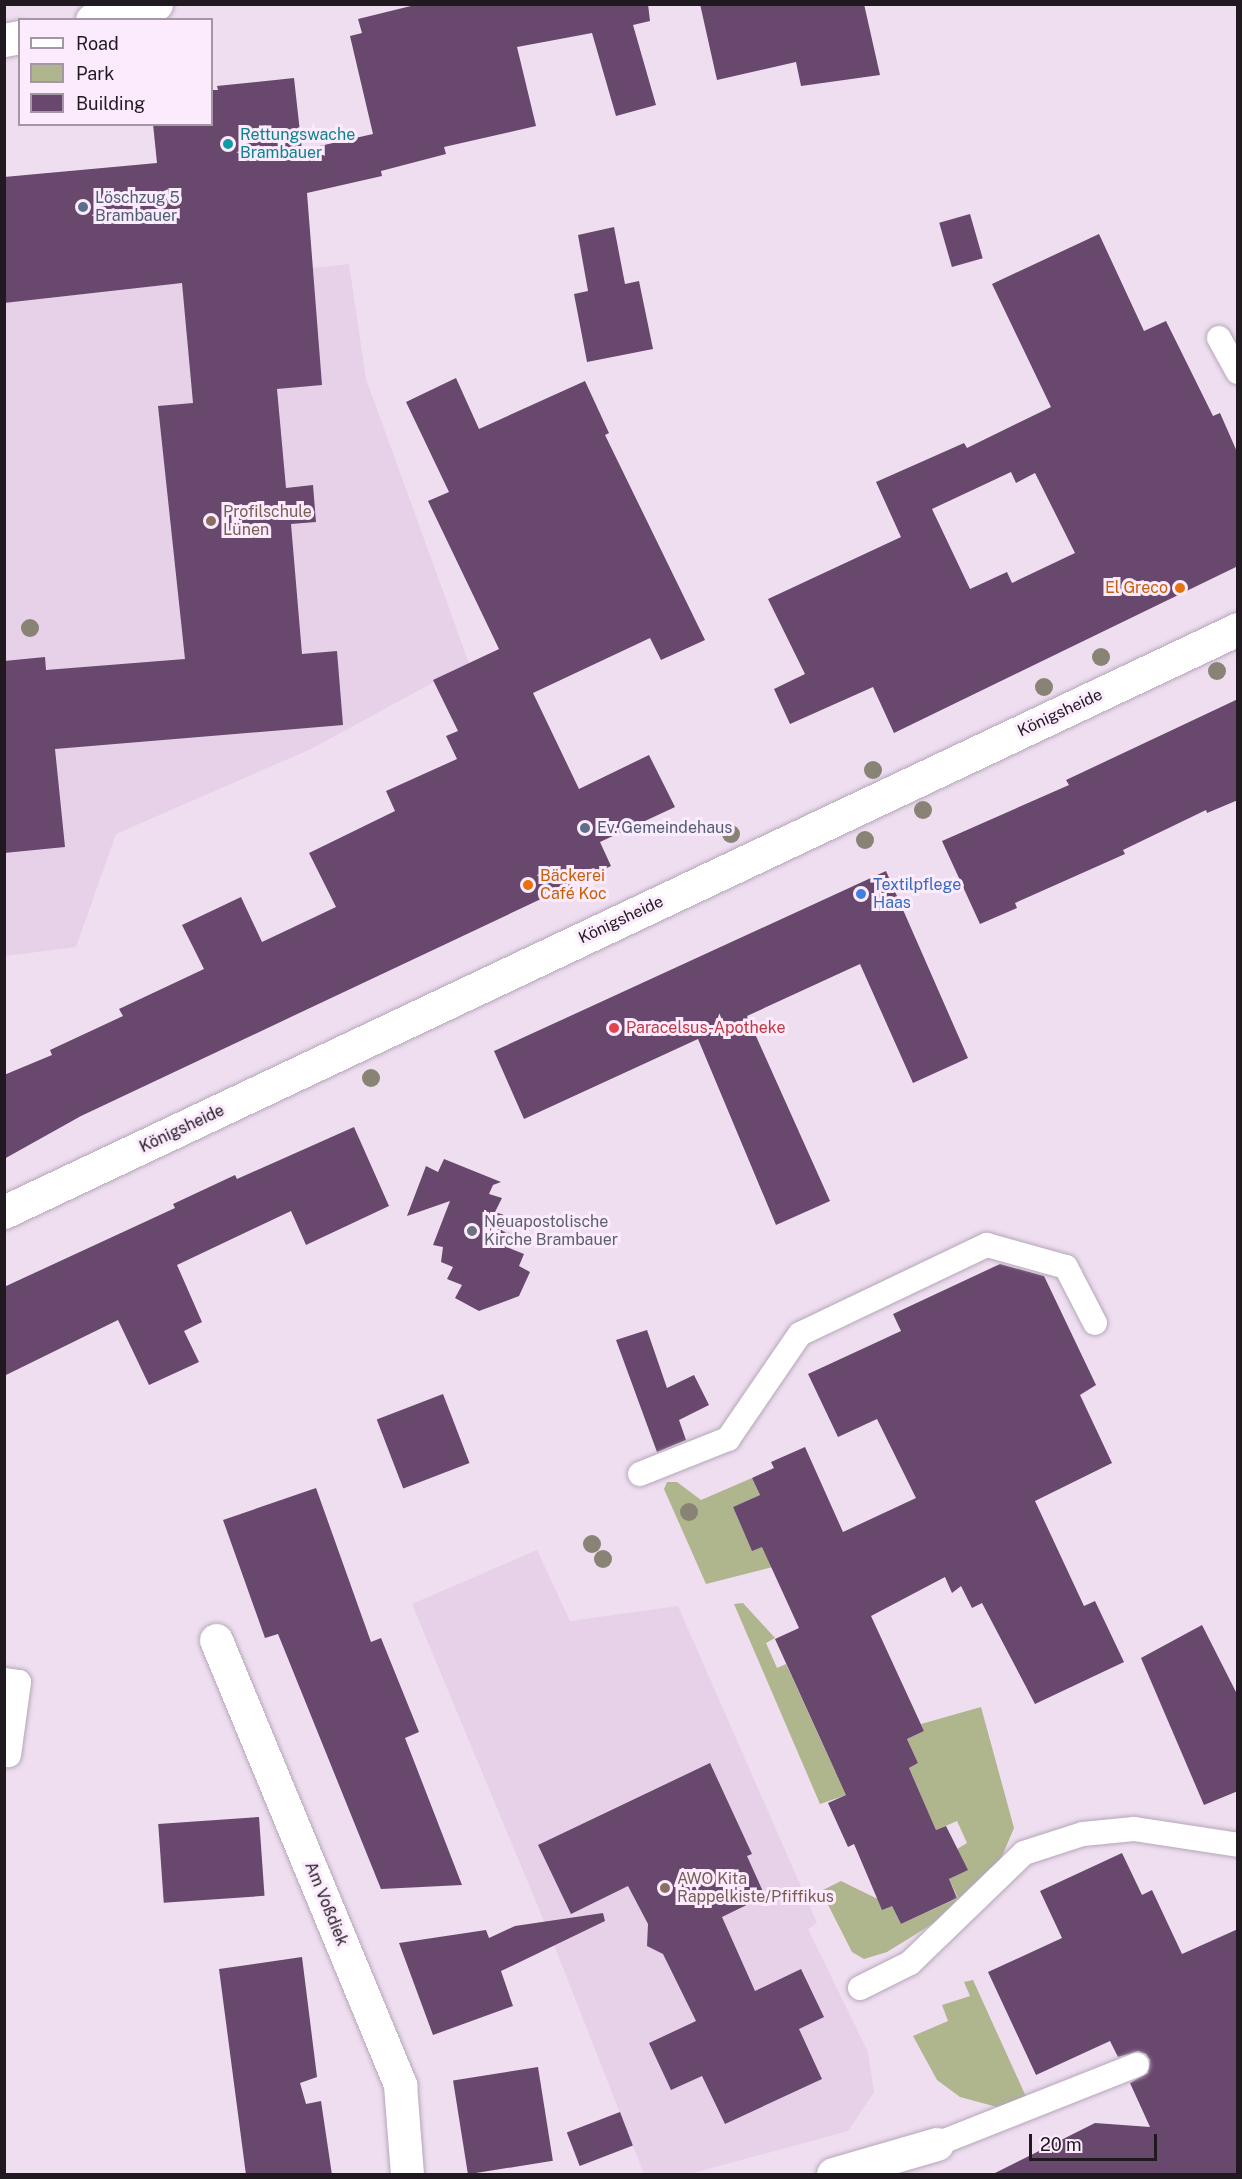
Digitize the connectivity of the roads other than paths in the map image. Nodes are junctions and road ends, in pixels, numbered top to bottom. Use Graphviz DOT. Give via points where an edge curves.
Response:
graph roads {
  1 [pos="156,4"];
  2 [pos="100,18"];
  3 [pos="1220,338"];
  4 [pos="1238,372"];
  5 [pos="1238,629"];
  6 [pos="4,1212"];
  7 [pos="1095,1323"];
  8 [pos="640,1474"];
  9 [pos="216,1640"];
  10 [pos="4,1680"];
  11 [pos="9,1755"];
  12 [pos="1238,1845"];
  13 [pos="860,1988"];
  14 [pos="1137,2066"];
  15 [pos="937,2144"];
  16 [pos="407,2175"];
  17 [pos="833,2175"];
  1 -- 2 [label="main road"];
  3 -- 4 [label="lane"];
  5 -- 6 [label="main road, Königsheide"];
  7 -- 8 [label="lane" via="1066,1267 987,1245 800,1334 728,1438"];
  9 -- 16 [label="main road, Am Voßdiek" via="400,2085"];
  10 -- 11 [label="lane" via="18,1682"];
  12 -- 13 [label="lane" via="1134,1829 1083,1834 1024,1853 910,1963"];
  14 -- 15 [label="lane"];
  15 -- 17 [label="main road"];
}
